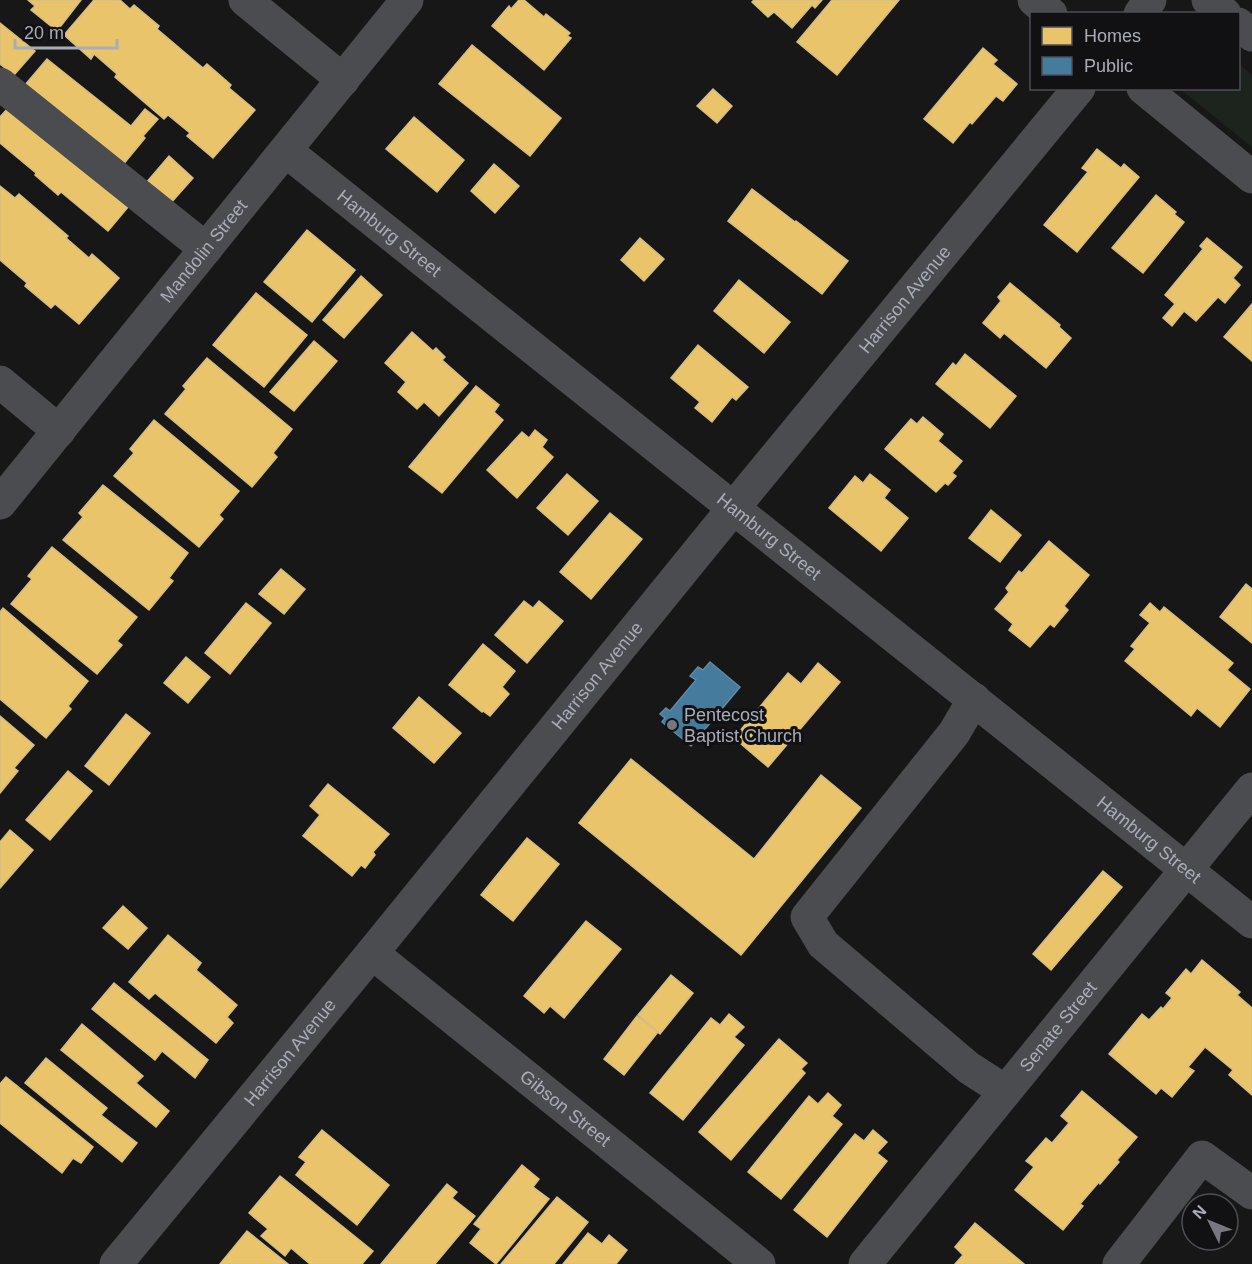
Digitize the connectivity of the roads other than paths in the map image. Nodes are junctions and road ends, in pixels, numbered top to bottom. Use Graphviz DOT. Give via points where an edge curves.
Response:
graph roads {
  1 [pos="245,0"];
  2 [pos="407,0"];
  3 [pos="1034,0"];
  4 [pos="1208,0"];
  5 [pos="1049,12"];
  6 [pos="1223,12"];
  7 [pos="1240,25"];
  8 [pos="1252,35"];
  9 [pos="343,80"];
  10 [pos="0,84"];
  11 [pos="1077,90"];
  12 [pos="1145,90"];
  13 [pos="286,151"];
  14 [pos="1252,177"];
  15 [pos="206,249"];
  16 [pos="0,382"];
  17 [pos="58,431"];
  18 [pos="0,503"];
  19 [pos="734,508"];
  20 [pos="974,699"];
  21 [pos="1252,789"];
  22 [pos="1187,868"];
  23 [pos="1252,922"];
  24 [pos="372,953"];
  25 [pos="1005,1091"];
  26 [pos="1252,1194"];
  27 [pos="116,1264"];
  28 [pos="759,1264"];
  29 [pos="865,1264"];
  30 [pos="1119,1264"];
  1 -- 9 [label="street"];
  2 -- 9 [label="street, Mandolin Street"];
  3 -- 5 [label="street"];
  4 -- 6 [label="street"];
  7 -- 8 [label="street"];
  9 -- 13 [label="street, Mandolin Street"];
  10 -- 15 [label="street"];
  11 -- 19 [label="street, Harrison Avenue"];
  12 -- 14 [label="street"];
  13 -- 15 [label="street, Mandolin Street"];
  13 -- 19 [label="street, Hamburg Street"];
  15 -- 17 [label="street, Mandolin Street"];
  16 -- 17 [label="street"];
  17 -- 18 [label="street, Mandolin Street"];
  19 -- 20 [label="street, Hamburg Street"];
  19 -- 24 [label="street, Harrison Avenue"];
  20 -- 22 [label="street, Hamburg Street"];
  20 -- 25 [label="street" via="954,733 807,916 823,944 969,1068"];
  21 -- 22 [label="street, Senate Street"];
  22 -- 23 [label="street, Hamburg Street"];
  22 -- 25 [label="street, Senate Street"];
  24 -- 27 [label="street, Harrison Avenue"];
  24 -- 28 [label="street, Gibson Street"];
  25 -- 29 [label="street, Senate Street"];
  26 -- 30 [label="street" via="1202,1157"];
}
